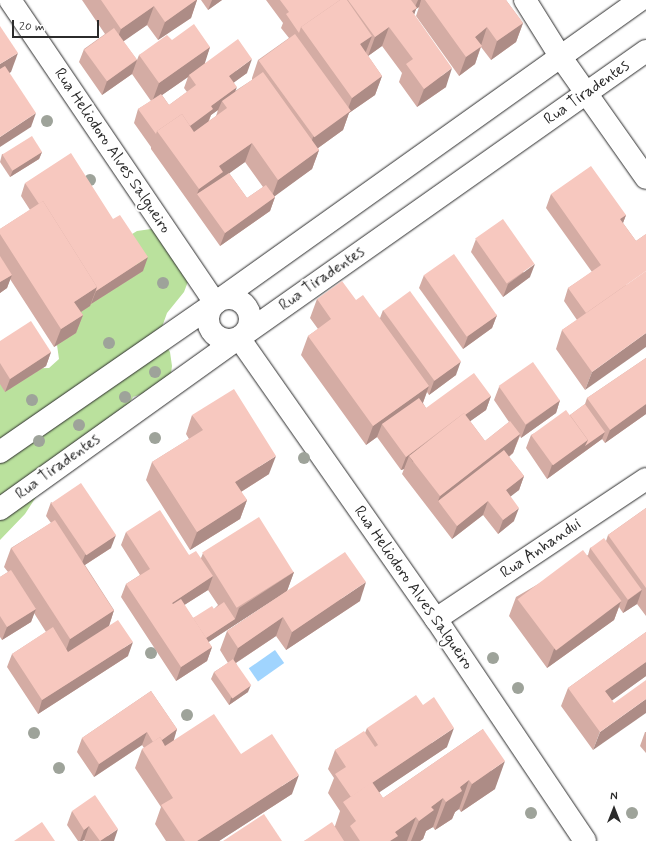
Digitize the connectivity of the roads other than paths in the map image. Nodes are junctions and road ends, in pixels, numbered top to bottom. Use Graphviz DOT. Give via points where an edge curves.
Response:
graph roads {
  1 [pos="10,0"];
  2 [pos="525,0"];
  3 [pos="640,0"];
  4 [pos="646,51"];
  5 [pos="560,56"];
  6 [pos="586,93"];
  7 [pos="646,178"];
  8 [pos="215,303"];
  9 [pos="238,338"];
  10 [pos="0,452"];
  11 [pos="646,480"];
  12 [pos="0,509"];
  13 [pos="436,619"];
  14 [pos="585,841"];
  1 -- 8 [label="main road, Rua Heliodoro Alves Salgueiro"];
  2 -- 5 [label="main road"];
  3 -- 5 [label="main road"];
  4 -- 6 [label="main road, Rua Tiradentes"];
  5 -- 6 [label="main road"];
  5 -- 8 [label="main road"];
  6 -- 7 [label="main road"];
  6 -- 9 [label="main road, Rua Tiradentes"];
  8 -- 9 [label="main road" via="208,313 209,325 216,335 227,340"];
  8 -- 9 [label="main road" via="228,297 242,301 250,313 249,328"];
  8 -- 10 [label="main road"];
  9 -- 12 [label="main road, Rua Tiradentes"];
  9 -- 13 [label="main road, Rua Heliodoro Alves Salgueiro"];
  11 -- 13 [label="main road, Rua Anhandui"];
  13 -- 14 [label="main road, Rua Heliodoro Alves Salgueiro"];
}
